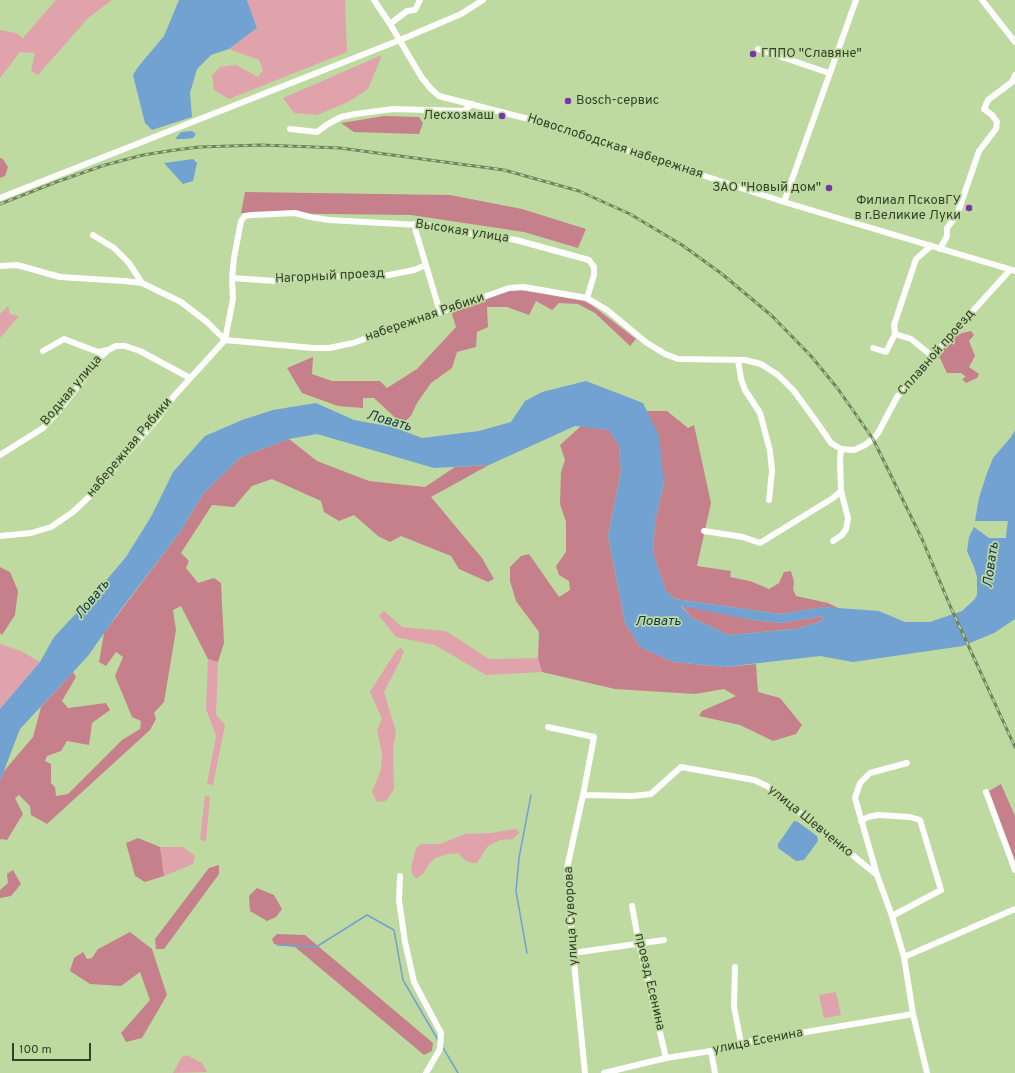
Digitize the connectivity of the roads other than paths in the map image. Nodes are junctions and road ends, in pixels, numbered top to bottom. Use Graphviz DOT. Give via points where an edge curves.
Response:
graph roads {
  1 [pos="374,0"];
  2 [pos="420,0"];
  3 [pos="483,0"];
  4 [pos="856,0"];
  5 [pos="982,0"];
  6 [pos="390,24"];
  7 [pos="400,40"];
  8 [pos="1015,42"];
  9 [pos="758,49"];
  10 [pos="829,73"];
  11 [pos="1015,75"];
  12 [pos="472,104"];
  13 [pos="290,129"];
  14 [pos="0,198"];
  15 [pos="784,202"];
  16 [pos="415,224"];
  17 [pos="93,235"];
  18 [pos="931,246"];
  19 [pos="940,249"];
  20 [pos="426,265"];
  21 [pos="0,266"];
  22 [pos="1013,270"];
  23 [pos="232,278"];
  24 [pos="142,283"];
  25 [pos="587,298"];
  26 [pos="440,312"];
  27 [pos="895,334"];
  28 [pos="225,340"];
  29 [pos="873,348"];
  30 [pos="108,350"];
  31 [pos="43,351"];
  32 [pos="932,356"];
  33 [pos="738,360"];
  34 [pos="190,378"];
  35 [pos="841,449"];
  36 [pos="0,455"];
  37 [pos="841,490"];
  38 [pos="769,500"];
  39 [pos="704,531"];
  40 [pos="0,536"];
  41 [pos="833,541"];
  42 [pos="548,727"];
  43 [pos="907,763"];
  44 [pos="986,792"];
  45 [pos="583,795"];
  46 [pos="861,821"];
  47 [pos="1015,870"];
  48 [pos="877,875"];
  49 [pos="400,876"];
  50 [pos="632,906"];
  51 [pos="1015,909"];
  52 [pos="892,916"];
  53 [pos="664,940"];
  54 [pos="639,944"];
  55 [pos="573,953"];
  56 [pos="904,957"];
  57 [pos="735,967"];
  58 [pos="913,1014"];
  59 [pos="741,1043"];
  60 [pos="711,1051"];
  61 [pos="666,1058"];
  62 [pos="426,1073"];
  63 [pos="585,1073"];
  64 [pos="604,1073"];
  65 [pos="715,1073"];
  66 [pos="927,1073"];
  1 -- 6 [label="street, Новослободская набережная"];
  2 -- 6 [label="street" via="415,10 407,11"];
  3 -- 7 [label="street" via="461,14"];
  4 -- 10 [label="street"];
  5 -- 8 [label="street"];
  6 -- 7 [label="street, Новослободская набережная"];
  7 -- 12 [label="street, Новослободская набережная" via="431,89 439,96"];
  7 -- 14 [label="street"];
  9 -- 10 [label="street"];
  10 -- 15 [label="street"];
  11 -- 19 [label="street" via="1012,82 988,100 984,109 997,122 996,129 979,151 957,215 947,228 947,236"];
  12 -- 13 [label="street" via="464,111 393,109 355,114 341,117 317,132"];
  12 -- 15 [label="street, Новослободская набережная" via="540,122"];
  15 -- 18 [label="street, Новослободская набережная"];
  16 -- 20 [label="street"];
  16 -- 23 [label="street, Высокая улица" via="329,220 295,213 245,216 241,221"];
  16 -- 25 [label="street, Высокая улица" via="516,240 589,260 594,266 594,275"];
  17 -- 24 [label="street" via="114,248 129,263"];
  18 -- 19 [label="street, Новослободская набережная"];
  18 -- 27 [label="street" via="916,259 894,325"];
  19 -- 22 [label="street, Новослободская набережная"];
  20 -- 23 [label="street, Нагорный проезд" via="384,276 289,277 275,281"];
  20 -- 26 [label="street"];
  21 -- 24 [label="street" via="17,265 60,277"];
  22 -- 32 [label="street, Сплавной проезд"];
  23 -- 28 [label="street" via="233,299"];
  24 -- 28 [label="street" via="181,302"];
  25 -- 26 [label="street, набережная Рябики" via="516,287"];
  25 -- 33 [label="street, набережная Рябики" via="607,310 647,344 665,354 678,359"];
  26 -- 28 [label="street, набережная Рябики" via="353,343 330,348"];
  27 -- 29 [label="street" via="886,352"];
  27 -- 32 [label="street" via="910,339"];
  28 -- 34 [label="street, набережная Рябики"];
  30 -- 31 [label="street" via="98,352 64,339"];
  30 -- 34 [label="street, Водная улица" via="116,346 125,346 140,351"];
  30 -- 36 [label="street, Водная улица" via="42,428"];
  32 -- 35 [label="street, Сплавной проезд" via="897,397 878,433 854,450"];
  33 -- 35 [label="street, набережная Рябики" via="761,364 778,375 794,391 831,443"];
  33 -- 38 [label="street" via="741,379 760,413 770,451 772,470"];
  34 -- 40 [label="street, набережная Рябики" via="92,494 73,512 50,527 31,533"];
  35 -- 37 [label="street"];
  37 -- 39 [label="street" via="833,498 760,543 743,537"];
  37 -- 41 [label="street" via="848,518 846,529"];
  42 -- 45 [label="street, улица Суворова" via="594,737"];
  43 -- 46 [label="street, улица Шевченко" via="870,772 860,784 855,798"];
  44 -- 47 [label="street"];
  45 -- 48 [label="street, улица Шевченко" via="651,794 681,767 754,780 767,786"];
  45 -- 55 [label="street, улица Суворова" via="567,868"];
  46 -- 48 [label="street, улица Шевченко"];
  46 -- 52 [label="street" via="878,815 920,820 941,890"];
  48 -- 52 [label="street, улица Шевченко"];
  49 -- 62 [label="street" via="399,900 414,982 441,1034 440,1049"];
  50 -- 54 [label="street, проезд Есенина"];
  51 -- 56 [label="street"];
  52 -- 56 [label="street, улица Шевченко"];
  53 -- 54 [label="street"];
  54 -- 55 [label="street"];
  54 -- 61 [label="street, проезд Есенина"];
  55 -- 63 [label="street, улица Суворова"];
  56 -- 58 [label="street, улица Шевченко"];
  57 -- 59 [label="street" via="734,1007"];
  58 -- 59 [label="street, улица Есенина"];
  58 -- 66 [label="street, улица Шевченко"];
  59 -- 60 [label="street, улица Есенина"];
  60 -- 61 [label="street, улица Есенина"];
  60 -- 65 [label="street"];
  61 -- 64 [label="street, улица Есенина"];
}
